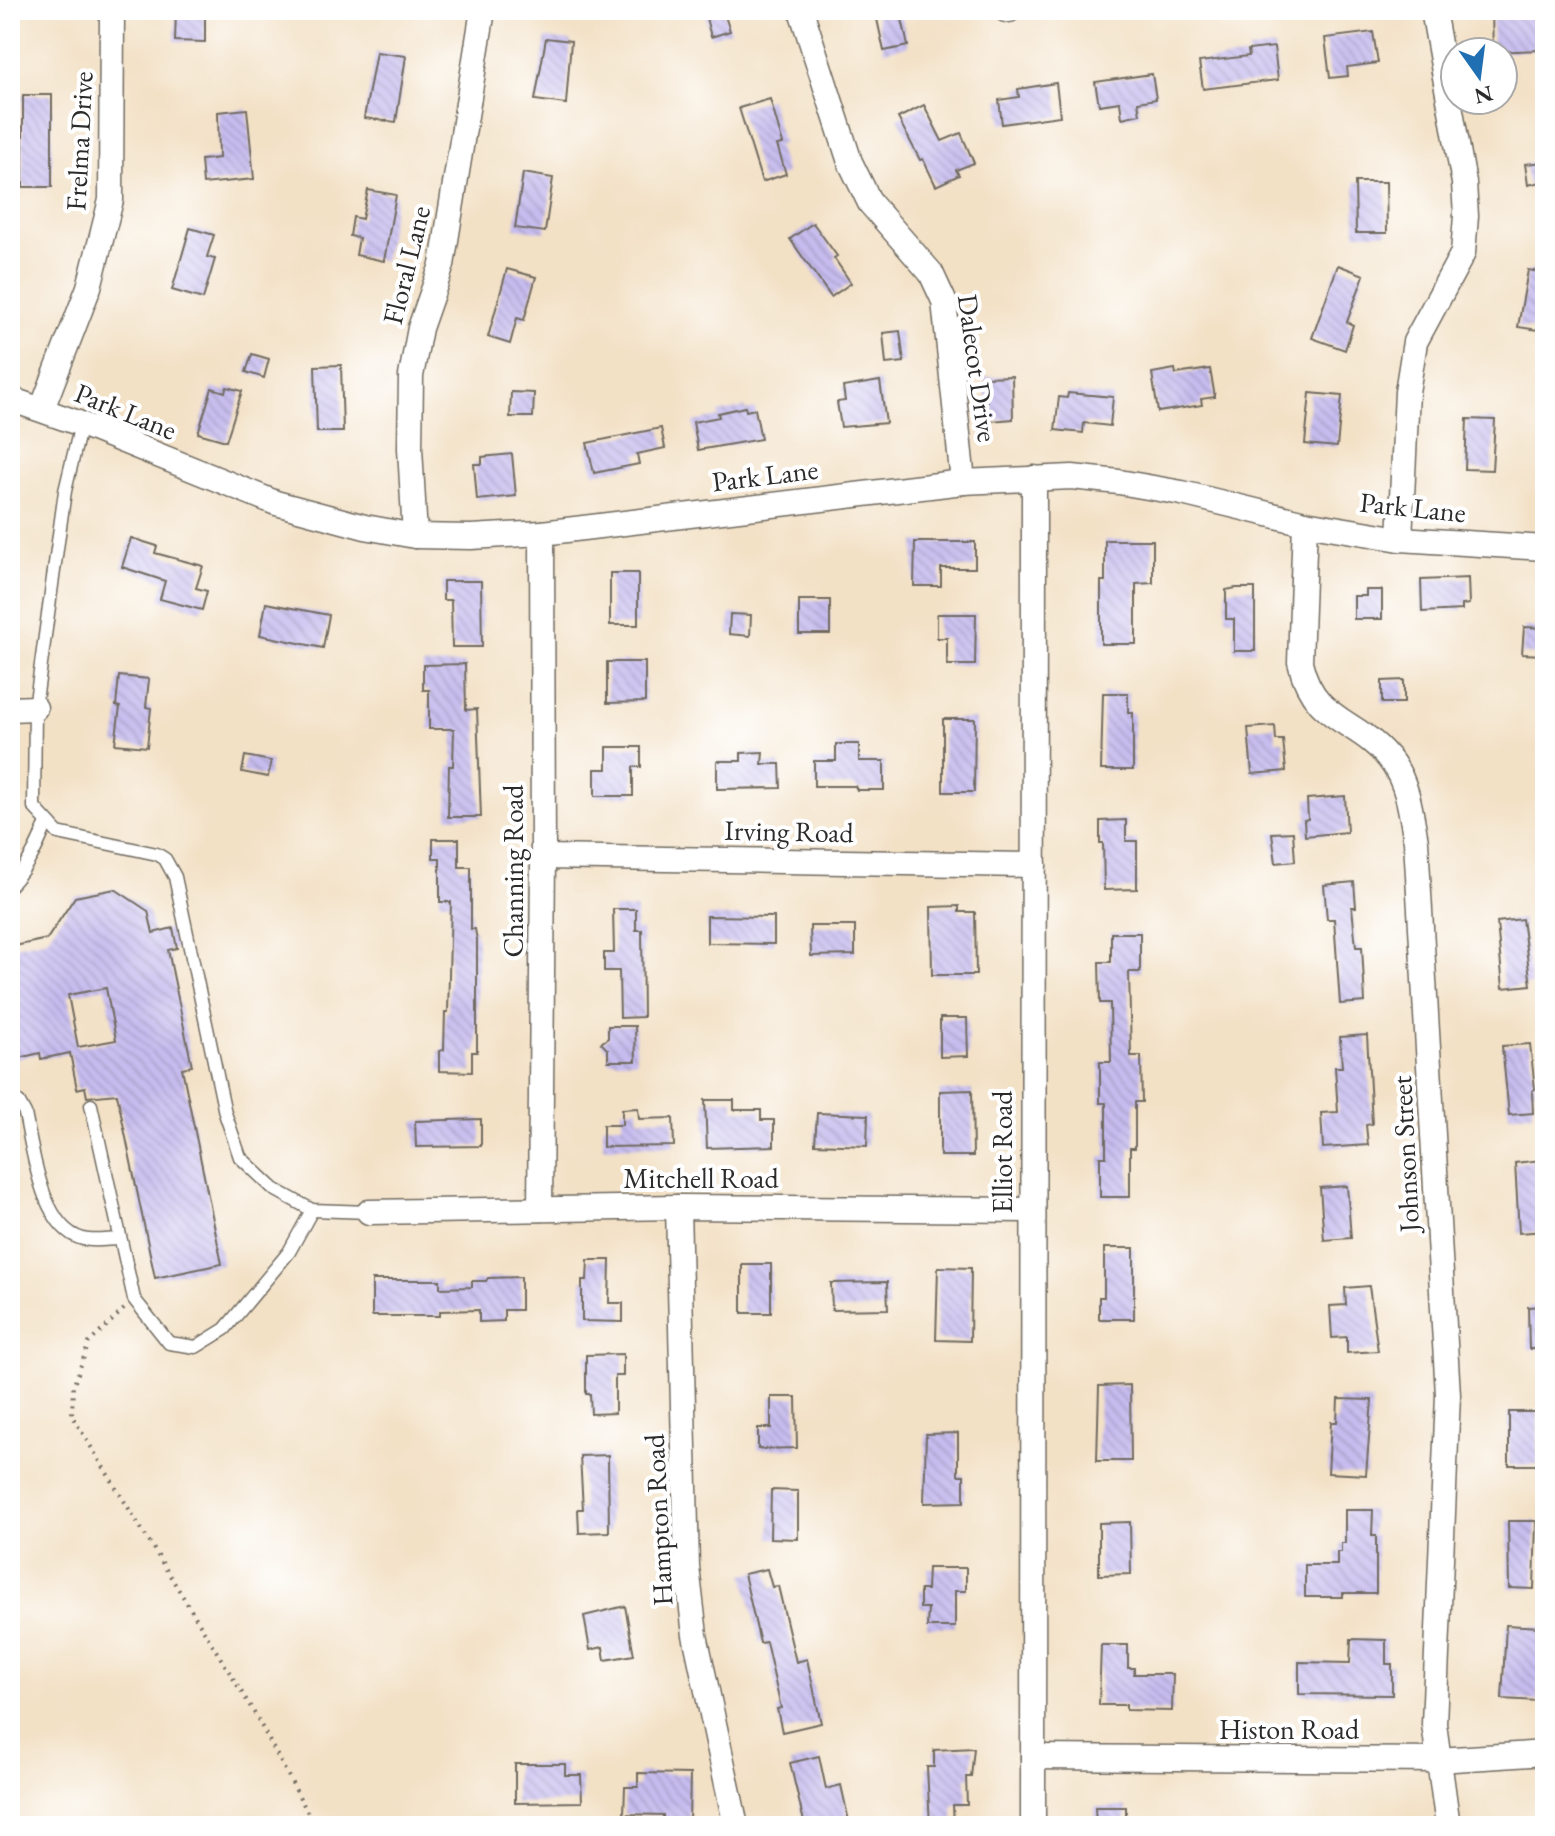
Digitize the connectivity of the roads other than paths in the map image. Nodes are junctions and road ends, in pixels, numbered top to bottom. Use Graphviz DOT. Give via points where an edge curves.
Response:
graph roads {
  1 [pos="112,10"];
  2 [pos="483,10"];
  3 [pos="801,10"];
  4 [pos="1433,10"];
  5 [pos="10,399"];
  6 [pos="42,409"];
  7 [pos="81,424"];
  8 [pos="1034,478"];
  9 [pos="963,482"];
  10 [pos="1305,523"];
  11 [pos="542,533"];
  12 [pos="415,536"];
  13 [pos="1400,539"];
  14 [pos="1545,548"];
  15 [pos="35,708"];
  16 [pos="10,709"];
  17 [pos="47,822"];
  18 [pos="543,857"];
  19 [pos="1034,865"];
  20 [pos="10,885"];
  21 [pos="10,1096"];
  22 [pos="91,1105"];
  23 [pos="678,1207"];
  24 [pos="540,1209"];
  25 [pos="312,1210"];
  26 [pos="1032,1210"];
  27 [pos="369,1212"];
  28 [pos="120,1239"];
  29 [pos="1545,1753"];
  30 [pos="1033,1757"];
  31 [pos="1438,1760"];
  32 [pos="736,1826"];
  33 [pos="1033,1826"];
  34 [pos="1448,1826"];
  1 -- 6 [label="street, Frelma Drive" via="111,200 89,287"];
  2 -- 12 [label="street, Floral Lane" via="442,265 420,328 411,376"];
  3 -- 9 [label="street, Dalecot Drive" via="850,162 870,203 931,273 944,301"];
  4 -- 13 [label="street" via="1466,216 1463,253 1415,342 1407,392"];
  5 -- 6 [label="street, Park Lane"];
  6 -- 7 [label="street, Park Lane"];
  7 -- 12 [label="street, Park Lane" via="276,503"];
  7 -- 15 [label="lane" via="65,491"];
  8 -- 9 [label="street, Park Lane"];
  8 -- 10 [label="street, Park Lane" via="1119,482"];
  8 -- 19 [label="street, Elliot Road"];
  9 -- 11 [label="street, Park Lane"];
  10 -- 13 [label="street, Park Lane"];
  10 -- 31 [label="street, Johnson Street" via="1300,662 1304,681 1320,705 1391,761 1402,778 1416,841 1448,1395 1434,1724"];
  11 -- 12 [label="street, Park Lane"];
  11 -- 18 [label="street, Channing Road"];
  13 -- 14 [label="street, Park Lane"];
  15 -- 16 [label="street"];
  15 -- 17 [label="lane" via="34,807"];
  17 -- 20 [label="lane" via="36,850"];
  17 -- 25 [label="lane" via="58,833 165,859 240,1157 274,1189"];
  18 -- 19 [label="street, Irving Road"];
  18 -- 24 [label="street, Channing Road"];
  19 -- 26 [label="street, Elliot Road"];
  21 -- 28 [label="lane" via="25,1114 43,1191 56,1220 86,1240"];
  22 -- 28 [label="lane"];
  23 -- 24 [label="street, Mitchell Road"];
  23 -- 26 [label="street, Mitchell Road"];
  23 -- 32 [label="street, Hampton Road" via="687,1567 695,1635"];
  24 -- 27 [label="street, Mitchell Road"];
  25 -- 27 [label="lane"];
  25 -- 28 [label="lane" via="289,1252 225,1329 196,1347 169,1343 134,1299"];
  26 -- 30 [label="street, Elliot Road"];
  29 -- 31 [label="street, Histon Road"];
  30 -- 31 [label="street, Histon Road"];
  30 -- 33 [label="street, Elliot Road"];
  31 -- 34 [label="street, Johnson Street"];
}
